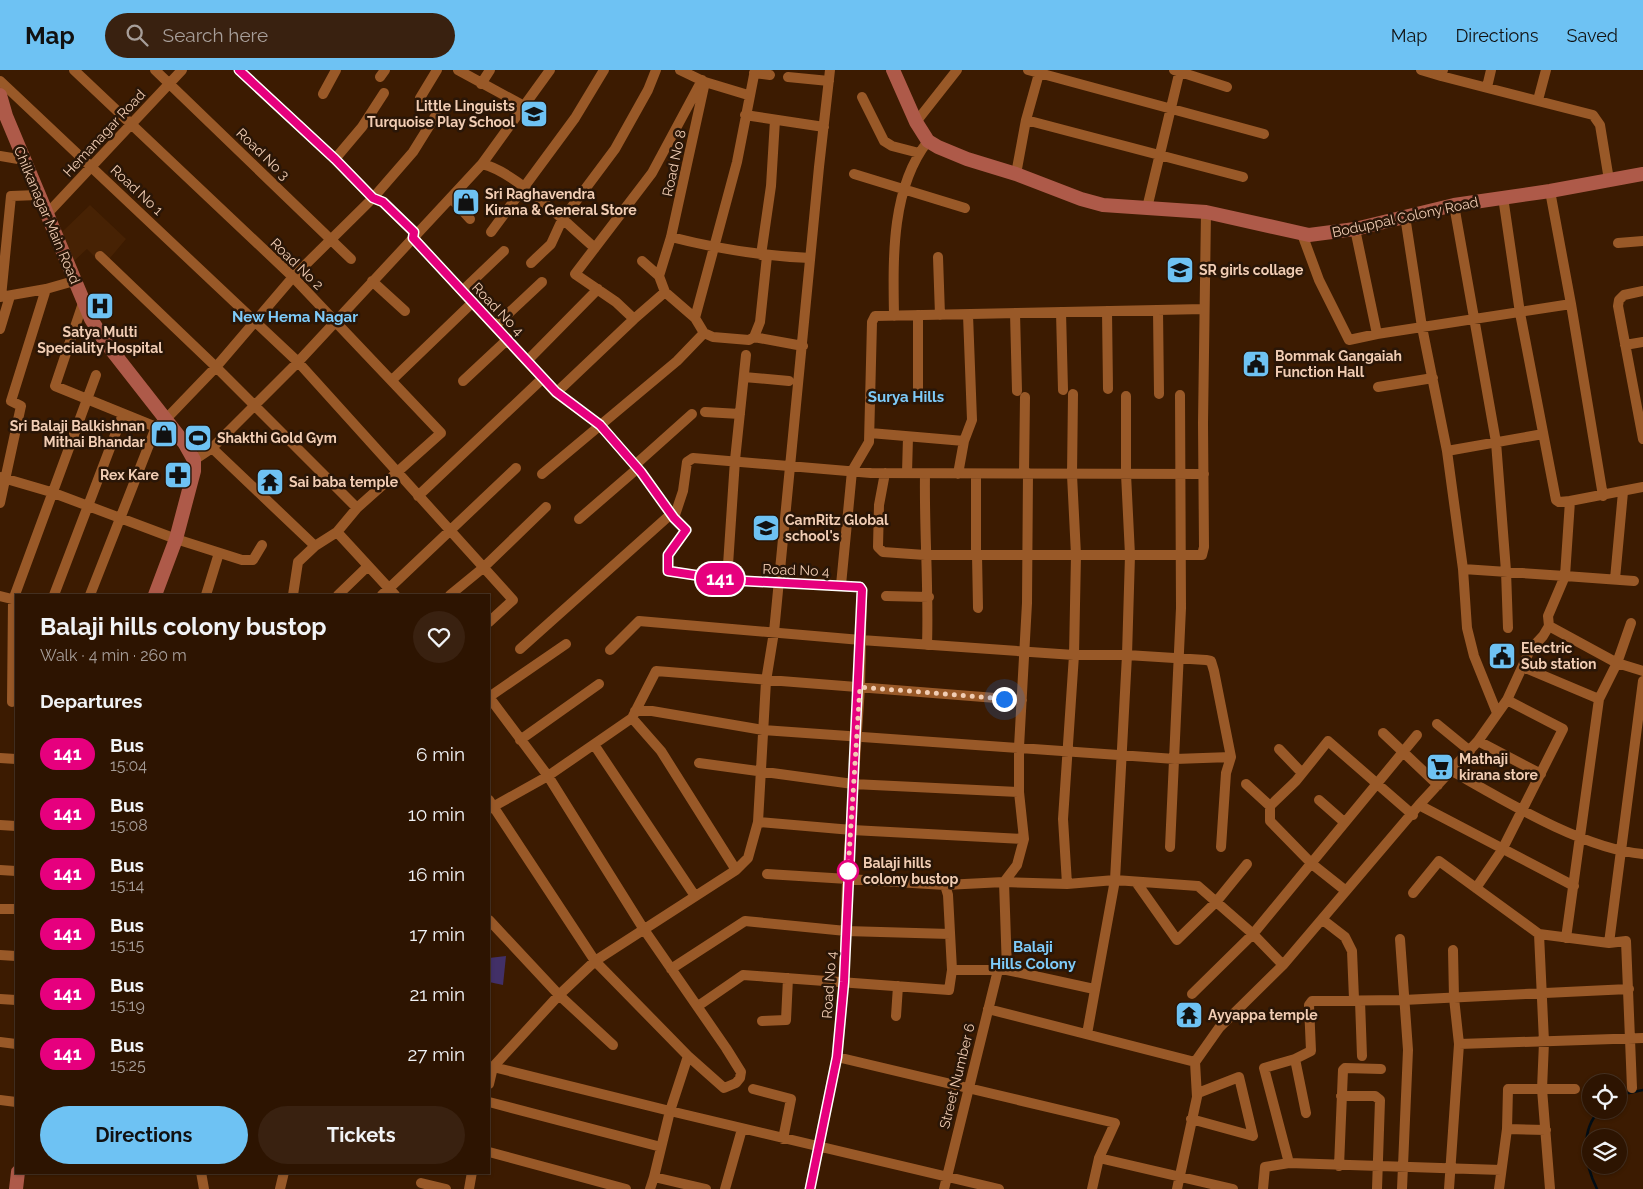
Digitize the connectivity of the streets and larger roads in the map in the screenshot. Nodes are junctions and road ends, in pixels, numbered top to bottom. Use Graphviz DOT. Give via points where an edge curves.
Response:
graph roads {
  1 [pos="74,70"];
  2 [pos="155,70"];
  3 [pos="182,70"];
  4 [pos="239,70"];
  5 [pos="437,70"];
  6 [pos="458,70"];
  7 [pos="490,70"];
  8 [pos="550,70"];
  9 [pos="604,70"];
  10 [pos="656,70"];
  11 [pos="680,70"];
  12 [pos="830,70"];
  13 [pos="957,70"];
  14 [pos="1028,70"];
  15 [pos="1178,70"];
  16 [pos="1421,70"];
  17 [pos="1491,70"];
  18 [pos="1546,70"];
  19 [pos="334,71"];
  20 [pos="754,71"];
  21 [pos="897,72"];
  22 [pos="1039,72"];
  23 [pos="1442,73"];
  24 [pos="770,75"];
  25 [pos="788,77"];
  26 [pos="0,81"];
  27 [pos="704,81"];
  28 [pos="829,81"];
  29 [pos="170,84"];
  30 [pos="482,84"];
  31 [pos="1227,87"];
  32 [pos="1487,87"];
  33 [pos="384,93"];
  34 [pos="0,94"];
  35 [pos="323,94"];
  36 [pos="748,95"];
  37 [pos="862,97"];
  38 [pos="420,98"];
  39 [pos="1538,100"];
  40 [pos="524,106"];
  41 [pos="1170,108"];
  42 [pos="436,115"];
  43 [pos="745,115"];
  44 [pos="3,116"];
  45 [pos="775,120"];
  46 [pos="1026,120"];
  47 [pos="916,122"];
  48 [pos="131,126"];
  49 [pos="824,127"];
  50 [pos="1264,134"];
  51 [pos="928,140"];
  52 [pos="918,153"];
  53 [pos="1160,155"];
  54 [pos="0,156"];
  55 [pos="335,159"];
  56 [pos="24,160"];
  57 [pos="482,164"];
  58 [pos="92,166"];
  59 [pos="854,174"];
  60 [pos="1016,174"];
  61 [pos="1643,174"];
  62 [pos="1243,177"];
  63 [pos="1609,180"];
  64 [pos="524,188"];
  65 [pos="905,189"];
  66 [pos="1550,191"];
  67 [pos="38,195"];
  68 [pos="1503,197"];
  69 [pos="373,198"];
  70 [pos="451,198"];
  71 [pos="1454,205"];
  72 [pos="966,208"];
  73 [pos="1147,208"];
  74 [pos="1206,212"];
  75 [pos="46,215"];
  76 [pos="1405,216"];
  77 [pos="470,219"];
  78 [pos="562,220"];
  79 [pos="1355,229"];
  80 [pos="491,232"];
  81 [pos="1302,234"];
  82 [pos="671,237"];
  83 [pos="331,238"];
  84 [pos="413,238"];
  85 [pos="1643,241"];
  86 [pos="1618,243"];
  87 [pos="595,248"];
  88 [pos="715,248"];
  89 [pos="504,251"];
  90 [pos="764,255"];
  91 [pos="100,256"];
  92 [pos="938,257"];
  93 [pos="810,258"];
  94 [pos="350,259"];
  95 [pos="642,260"];
  96 [pos="531,263"];
  97 [pos="659,276"];
  98 [pos="293,277"];
  99 [pos="372,280"];
  100 [pos="74,281"];
  101 [pos="542,282"];
  102 [pos="46,289"];
  103 [pos="598,289"];
  104 [pos="462,291"];
  105 [pos="1643,291"];
  106 [pos="664,292"];
  107 [pos="4,297"];
  108 [pos="472,302"];
  109 [pos="83,303"];
  110 [pos="1571,304"];
  111 [pos="1204,309"];
  112 [pos="1158,310"];
  113 [pos="405,311"];
  114 [pos="1106,311"];
  115 [pos="1061,312"];
  116 [pos="1015,313"];
  117 [pos="1520,313"];
  118 [pos="918,315"];
  119 [pos="940,315"];
  120 [pos="968,315"];
  121 [pos="894,316"];
  122 [pos="695,318"];
  123 [pos="634,319"];
  124 [pos="1473,319"];
  125 [pos="256,320"];
  126 [pos="336,322"];
  127 [pos="494,326"];
  128 [pos="1422,327"];
  129 [pos="0,329"];
  130 [pos="704,333"];
  131 [pos="1377,334"];
  132 [pos="754,337"];
  133 [pos="508,339"];
  134 [pos="1643,342"];
  135 [pos="1625,344"];
  136 [pos="803,346"];
  137 [pos="746,355"];
  138 [pos="528,360"];
  139 [pos="298,362"];
  140 [pos="216,367"];
  141 [pos="96,375"];
  142 [pos="744,377"];
  143 [pos="543,378"];
  144 [pos="1433,378"];
  145 [pos="392,380"];
  146 [pos="463,381"];
  147 [pos="789,381"];
  148 [pos="1378,386"];
  149 [pos="1108,389"];
  150 [pos="918,390"];
  151 [pos="556,392"];
  152 [pos="1159,394"];
  153 [pos="1180,395"];
  154 [pos="1126,396"];
  155 [pos="88,399"];
  156 [pos="255,406"];
  157 [pos="705,412"];
  158 [pos="123,414"];
  159 [pos="692,414"];
  160 [pos="740,414"];
  161 [pos="162,423"];
  162 [pos="600,425"];
  163 [pos="870,433"];
  164 [pos="1543,434"];
  165 [pos="908,437"];
  166 [pos="1643,439"];
  167 [pos="964,441"];
  168 [pos="1496,442"];
  169 [pos="212,448"];
  170 [pos="1447,451"];
  171 [pos="194,460"];
  172 [pos="735,460"];
  173 [pos="636,467"];
  174 [pos="790,467"];
  175 [pos="516,468"];
  176 [pos="852,471"];
  177 [pos="398,473"];
  178 [pos="885,473"];
  179 [pos="907,473"];
  180 [pos="1026,473"];
  181 [pos="542,474"];
  182 [pos="926,474"];
  183 [pos="958,474"];
  184 [pos="976,474"];
  185 [pos="1126,474"];
  186 [pos="1204,474"];
  187 [pos="1072,475"];
  188 [pos="1182,476"];
  189 [pos="3,478"];
  190 [pos="1643,487"];
  191 [pos="52,492"];
  192 [pos="1623,492"];
  193 [pos="418,496"];
  194 [pos="1603,496"];
  195 [pos="1570,501"];
  196 [pos="0,503"];
  197 [pos="87,505"];
  198 [pos="546,507"];
  199 [pos="357,508"];
  200 [pos="672,516"];
  201 [pos="120,517"];
  202 [pos="579,519"];
  203 [pos="450,531"];
  204 [pos="337,532"];
  205 [pos="176,539"];
  206 [pos="262,545"];
  207 [pos="315,546"];
  208 [pos="219,554"];
  209 [pos="977,554"];
  210 [pos="1180,554"];
  211 [pos="925,555"];
  212 [pos="1026,555"];
  213 [pos="1076,555"];
  214 [pos="1130,555"];
  215 [pos="368,566"];
  216 [pos="483,568"];
  217 [pos="1463,570"];
  218 [pos="1506,571"];
  219 [pos="1565,576"];
  220 [pos="1615,579"];
  221 [pos="727,580"];
  222 [pos="1634,581"];
  223 [pos="779,584"];
  224 [pos="841,585"];
  225 [pos="388,593"];
  226 [pos="16,594"];
  227 [pos="54,594"];
  228 [pos="90,594"];
  229 [pos="155,594"];
  230 [pos="206,594"];
  231 [pos="293,594"];
  232 [pos="339,594"];
  233 [pos="451,594"];
  234 [pos="0,596"];
  235 [pos="886,596"];
  236 [pos="929,596"];
  237 [pos="14,600"];
  238 [pos="978,608"];
  239 [pos="490,621"];
  240 [pos="1631,623"];
  241 [pos="1549,626"];
  242 [pos="1508,628"];
  243 [pos="774,632"];
  244 [pos="861,640"];
  245 [pos="566,644"];
  246 [pos="927,645"];
  247 [pos="520,649"];
  248 [pos="610,650"];
  249 [pos="1025,651"];
  250 [pos="1074,655"];
  251 [pos="1127,655"];
  252 [pos="1178,658"];
  253 [pos="1617,662"];
  254 [pos="1523,667"];
  255 [pos="1643,671"];
  256 [pos="766,681"];
  257 [pos="1643,681"];
  258 [pos="599,684"];
  259 [pos="860,687"];
  260 [pos="490,696"];
  261 [pos="490,698"];
  262 [pos="1599,699"];
  263 [pos="1022,700"];
  264 [pos="1507,700"];
  265 [pos="0,701"];
  266 [pos="14,702"];
  267 [pos="1497,714"];
  268 [pos="634,715"];
  269 [pos="1437,724"];
  270 [pos="763,730"];
  271 [pos="1383,733"];
  272 [pos="856,735"];
  273 [pos="1417,735"];
  274 [pos="520,740"];
  275 [pos="1478,741"];
  276 [pos="595,746"];
  277 [pos="1019,748"];
  278 [pos="1279,749"];
  279 [pos="1470,750"];
  280 [pos="1403,751"];
  281 [pos="1069,752"];
  282 [pos="1122,755"];
  283 [pos="1231,757"];
  284 [pos="0,758"];
  285 [pos="15,758"];
  286 [pos="1175,759"];
  287 [pos="699,763"];
  288 [pos="1452,771"];
  289 [pos="761,772"];
  290 [pos="1302,773"];
  291 [pos="1541,774"];
  292 [pos="548,776"];
  293 [pos="1376,783"];
  294 [pos="853,784"];
  295 [pos="1246,784"];
  296 [pos="1438,785"];
  297 [pos="1019,792"];
  298 [pos="1319,800"];
  299 [pos="490,805"];
  300 [pos="1420,805"];
  301 [pos="1270,806"];
  302 [pos="1521,810"];
  303 [pos="1412,815"];
  304 [pos="758,822"];
  305 [pos="1344,822"];
  306 [pos="0,825"];
  307 [pos="15,826"];
  308 [pos="852,830"];
  309 [pos="1581,837"];
  310 [pos="1024,838"];
  311 [pos="1170,847"];
  312 [pos="1221,847"];
  313 [pos="1502,850"];
  314 [pos="1621,852"];
  315 [pos="1643,854"];
  316 [pos="1247,864"];
  317 [pos="1312,864"];
  318 [pos="0,870"];
  319 [pos="736,870"];
  320 [pos="15,871"];
  321 [pos="766,874"];
  322 [pos="1115,880"];
  323 [pos="847,881"];
  324 [pos="1004,882"];
  325 [pos="1136,882"];
  326 [pos="1067,884"];
  327 [pos="945,885"];
  328 [pos="1574,886"];
  329 [pos="1476,888"];
  330 [pos="1346,891"];
  331 [pos="1412,893"];
  332 [pos="695,896"];
  333 [pos="1216,902"];
  334 [pos="0,908"];
  335 [pos="15,909"];
  336 [pos="1323,920"];
  337 [pos="490,921"];
  338 [pos="643,928"];
  339 [pos="846,930"];
  340 [pos="950,934"];
  341 [pos="1253,934"];
  342 [pos="1539,934"];
  343 [pos="1566,938"];
  344 [pos="1400,939"];
  345 [pos="1609,943"];
  346 [pos="1453,950"];
  347 [pos="0,955"];
  348 [pos="15,956"];
  349 [pos="595,962"];
  350 [pos="1283,965"];
  351 [pos="671,968"];
  352 [pos="952,970"];
  353 [pos="1002,970"];
  354 [pos="788,978"];
  355 [pos="844,982"];
  356 [pos="898,986"];
  357 [pos="1094,990"];
  358 [pos="1629,990"];
  359 [pos="1542,992"];
  360 [pos="1192,994"];
  361 [pos="559,995"];
  362 [pos="1454,998"];
  363 [pos="0,999"];
  364 [pos="15,1000"];
  365 [pos="1357,1000"];
  366 [pos="1403,1000"];
  367 [pos="698,1006"];
  368 [pos="988,1009"];
  369 [pos="896,1016"];
  370 [pos="762,1021"];
  371 [pos="1087,1034"];
  372 [pos="1643,1038"];
  373 [pos="1630,1039"];
  374 [pos="0,1042"];
  375 [pos="1544,1042"];
  376 [pos="15,1044"];
  377 [pos="1459,1044"];
  378 [pos="613,1045"];
  379 [pos="688,1056"];
  380 [pos="1362,1056"];
  381 [pos="837,1057"];
  382 [pos="1295,1059"];
  383 [pos="1195,1062"];
  384 [pos="491,1067"];
  385 [pos="1380,1069"];
  386 [pos="968,1087"];
  387 [pos="1632,1088"];
  388 [pos="753,1089"];
  389 [pos="1542,1089"];
  390 [pos="1575,1089"];
  391 [pos="1198,1093"];
  392 [pos="1341,1096"];
  393 [pos="0,1100"];
  394 [pos="15,1102"];
  395 [pos="490,1102"];
  396 [pos="670,1112"];
  397 [pos="1306,1113"];
  398 [pos="1191,1118"];
  399 [pos="1508,1129"];
  400 [pos="742,1130"];
  401 [pos="1546,1130"];
  402 [pos="782,1139"];
  403 [pos="661,1147"];
  404 [pos="818,1148"];
  405 [pos="490,1152"];
  406 [pos="1099,1158"];
  407 [pos="1289,1164"];
  408 [pos="1339,1166"];
  409 [pos="1378,1167"];
  410 [pos="1402,1167"];
  411 [pos="1449,1170"];
  412 [pos="1501,1170"];
  413 [pos="18,1174"];
  414 [pos="201,1174"];
  415 [pos="284,1174"];
  416 [pos="472,1174"];
  417 [pos="947,1176"];
  418 [pos="654,1177"];
  419 [pos="1179,1177"];
  420 [pos="422,1182"];
  421 [pos="16,1189"];
  422 [pos="204,1189"];
  423 [pos="280,1189"];
  424 [pos="446,1189"];
  425 [pos="469,1189"];
  426 [pos="626,1189"];
  427 [pos="650,1189"];
  428 [pos="706,1189"];
  429 [pos="725,1189"];
  430 [pos="810,1189"];
  431 [pos="944,1189"];
  432 [pos="999,1189"];
  433 [pos="1092,1189"];
  434 [pos="1177,1189"];
  435 [pos="1234,1189"];
  436 [pos="1263,1189"];
  437 [pos="1377,1189"];
  438 [pos="1402,1189"];
  439 [pos="1450,1189"];
  440 [pos="1499,1189"];
  441 [pos="1550,1189"];
  1 -- 48 [label="street, Road No 2"];
  2 -- 29 [label="street, Road No 3"];
  3 -- 29 [label="street, Hemanagar Road"];
  4 -- 55 [label="street, Road No 4"];
  5 -- 38 [label="street"];
  6 -- 30 [label="street"];
  7 -- 30 [label="street"];
  8 -- 40 [label="street"];
  9 -- 64 [label="street" via="575,118"];
  10 -- 78 [label="street" via="615,149"];
  11 -- 27 [label="street"];
  12 -- 28 [label="street"];
  13 -- 47 [label="street"];
  14 -- 22 [label="street"];
  15 -- 31 [label="street"];
  15 -- 41 [label="street"];
  16 -- 23 [label="street"];
  17 -- 32 [label="street"];
  18 -- 39 [label="street"];
  19 -- 35 [label="street"];
  20 -- 24 [label="street"];
  20 -- 36 [label="street"];
  21 -- 47 [label="street, Boduppal Colony Road"];
  22 -- 41 [label="street"];
  22 -- 46 [label="street"];
  23 -- 32 [label="street"];
  25 -- 28 [label="street"];
  26 -- 58 [label="street, Road No 1"];
  27 -- 36 [label="street"];
  27 -- 82 [label="street, Road No 8"];
  27 -- 87 [label="street" via="652,173"];
  28 -- 49 [label="street"];
  29 -- 48 [label="street, Hemanagar Road"];
  29 -- 83 [label="street, Road No 3"];
  30 -- 40 [label="street"];
  32 -- 39 [label="street"];
  33 -- 55 [label="street" via="362,127"];
  34 -- 44 [label="street, Chilkanagar Main Road"];
  36 -- 43 [label="street"];
  37 -- 52 [label="street" via="884,141"];
  39 -- 63 [label="street" via="1586,112 1598,119"];
  40 -- 57 [label="street"];
  41 -- 50 [label="street"];
  41 -- 53 [label="street"];
  42 -- 69 [label="street" via="413,152"];
  43 -- 45 [label="street"];
  43 -- 88 [label="street" via="737,162"];
  44 -- 56 [label="street, Chilkanagar Main Road"];
  45 -- 49 [label="street"];
  45 -- 90 [label="street"];
  46 -- 53 [label="street"];
  46 -- 60 [label="street"];
  47 -- 51 [label="street, Boduppal Colony Road"];
  48 -- 58 [label="street, Hemanagar Road"];
  48 -- 98 [label="street, Road No 2"];
  49 -- 93 [label="street"];
  51 -- 52 [label="street"];
  51 -- 60 [label="street, Boduppal Colony Road" via="967,159"];
  52 -- 65 [label="street"];
  53 -- 62 [label="street"];
  53 -- 73 [label="street"];
  54 -- 56 [label="street"];
  55 -- 69 [label="street, Road No 4"];
  56 -- 67 [label="street, Chilkanagar Main Road"];
  57 -- 64 [label="street" via="493,166"];
  57 -- 70 [label="street"];
  58 -- 75 [label="street, Hemanagar Road"];
  58 -- 125 [label="street, Road No 1"];
  59 -- 65 [label="street"];
  60 -- 73 [label="street, Boduppal Colony Road" via="1080,199"];
  61 -- 63 [label="street, Boduppal Colony Road"];
  63 -- 66 [label="street, Boduppal Colony Road"];
  64 -- 78 [label="street"];
  64 -- 80 [label="street"];
  65 -- 72 [label="street"];
  65 -- 121 [label="street" via="895,234"];
  66 -- 68 [label="street, Boduppal Colony Road"];
  66 -- 110 [label="street"];
  67 -- 75 [label="street, Chilkanagar Main Road"];
  67 -- 107 [label="street" via="11,196"];
  68 -- 71 [label="street, Boduppal Colony Road"];
  68 -- 117 [label="street"];
  69 -- 83 [label="street"];
  69 -- 84 [label="street, Road No 4" via="383,202 414,232"];
  70 -- 77 [label="street"];
  70 -- 84 [label="street"];
  71 -- 76 [label="street, Boduppal Colony Road"];
  71 -- 124 [label="street"];
  73 -- 74 [label="street, Boduppal Colony Road"];
  74 -- 81 [label="street, Boduppal Colony Road"];
  74 -- 111 [label="street"];
  75 -- 100 [label="street, Chilkanagar Main Road"];
  76 -- 79 [label="street, Boduppal Colony Road"];
  76 -- 128 [label="street"];
  78 -- 87 [label="street"];
  78 -- 96 [label="street" via="551,244"];
  79 -- 81 [label="street, Boduppal Colony Road"];
  79 -- 131 [label="street"];
  81 -- 131 [label="street" via="1319,280 1349,340"];
  82 -- 88 [label="street"];
  82 -- 97 [label="street, Road No 8"];
  83 -- 94 [label="street, Road No 3"];
  83 -- 98 [label="street"];
  84 -- 99 [label="street"];
  84 -- 104 [label="street, Road No 4"];
  85 -- 86 [label="street"];
  87 -- 103 [label="street" via="575,274"];
  88 -- 90 [label="street"];
  88 -- 122 [label="street"];
  89 -- 104 [label="street"];
  90 -- 93 [label="street"];
  90 -- 132 [label="street" via="760,322"];
  91 -- 140 [label="street"];
  92 -- 119 [label="street"];
  93 -- 136 [label="street"];
  95 -- 97 [label="street"];
  97 -- 106 [label="street"];
  98 -- 125 [label="street"];
  98 -- 126 [label="street, Road No 2"];
  99 -- 113 [label="street"];
  99 -- 126 [label="street"];
  100 -- 102 [label="street"];
  100 -- 109 [label="street, Chilkanagar Main Road"];
  101 -- 127 [label="street"];
  102 -- 107 [label="street"];
  102 -- 189 [label="street" via="11,401 21,406"];
  103 -- 123 [label="street"];
  103 -- 138 [label="street"];
  104 -- 108 [label="street, Road No 4"];
  105 -- 135 [label="street" via="1624,295 1619,300"];
  106 -- 122 [label="street"];
  106 -- 123 [label="street"];
  107 -- 129 [label="street"];
  108 -- 127 [label="street, Road No 4"];
  108 -- 145 [label="street"];
  109 -- 155 [label="street" via="54,386"];
  109 -- 161 [label="street, Chilkanagar Main Road" via="106,343"];
  110 -- 117 [label="street"];
  110 -- 194 [label="street"];
  111 -- 112 [label="street"];
  111 -- 186 [label="street"];
  112 -- 114 [label="street"];
  112 -- 152 [label="street"];
  114 -- 115 [label="street"];
  114 -- 149 [label="street"];
  115 -- 116 [label="street"];
  115 -- 187 [label="street"];
  116 -- 120 [label="street"];
  116 -- 180 [label="street"];
  117 -- 124 [label="street"];
  117 -- 164 [label="street"];
  118 -- 119 [label="street"];
  118 -- 121 [label="street"];
  118 -- 150 [label="street"];
  119 -- 120 [label="street"];
  120 -- 167 [label="street" via="972,420"];
  121 -- 163 [label="street" via="877,315 873,318"];
  122 -- 130 [label="street"];
  123 -- 151 [label="street"];
  124 -- 128 [label="street"];
  124 -- 168 [label="street"];
  125 -- 139 [label="street, Road No 1"];
  125 -- 140 [label="street"];
  126 -- 139 [label="street"];
  126 -- 145 [label="street, Road No 2"];
  127 -- 133 [label="street, Road No 4"];
  128 -- 131 [label="street"];
  128 -- 144 [label="street"];
  130 -- 132 [label="street" via="713,337 749,340"];
  130 -- 162 [label="street" via="677,361"];
  132 -- 136 [label="street"];
  133 -- 138 [label="street, Road No 4"];
  133 -- 146 [label="street"];
  134 -- 135 [label="street"];
  135 -- 166 [label="street"];
  136 -- 174 [label="street"];
  137 -- 142 [label="street"];
  138 -- 143 [label="street, Road No 4"];
  139 -- 156 [label="street"];
  139 -- 177 [label="street, Road No 1"];
  140 -- 156 [label="street"];
  140 -- 161 [label="street"];
  141 -- 155 [label="street"];
  142 -- 147 [label="street"];
  142 -- 160 [label="street"];
  143 -- 151 [label="street, Road No 4"];
  143 -- 193 [label="street"];
  144 -- 148 [label="street"];
  144 -- 170 [label="street"];
  145 -- 177 [label="street, Road No 2" via="441,433"];
  151 -- 162 [label="street, Road No 4"];
  153 -- 188 [label="street"];
  154 -- 185 [label="street"];
  155 -- 158 [label="street"];
  155 -- 191 [label="street"];
  156 -- 169 [label="street"];
  156 -- 199 [label="street"];
  157 -- 160 [label="street"];
  158 -- 161 [label="street"];
  158 -- 197 [label="street"];
  159 -- 173 [label="street"];
  160 -- 172 [label="street"];
  161 -- 171 [label="street, Chilkanagar Main Road"];
  161 -- 201 [label="street"];
  162 -- 173 [label="street, Road No 4"];
  162 -- 181 [label="street"];
  163 -- 165 [label="street"];
  163 -- 176 [label="street" via="869,442"];
  164 -- 168 [label="street"];
  164 -- 195 [label="street" via="1556,500"];
  165 -- 167 [label="street"];
  165 -- 179 [label="street"];
  167 -- 183 [label="street"];
  168 -- 170 [label="street"];
  168 -- 218 [label="street"];
  169 -- 171 [label="street"];
  169 -- 207 [label="street"];
  170 -- 217 [label="street"];
  171 -- 205 [label="street"];
  172 -- 174 [label="street"];
  172 -- 200 [label="street" via="693,458 687,462 683,492"];
  172 -- 221 [label="street"];
  173 -- 200 [label="street, Road No 4"];
  173 -- 202 [label="street"];
  174 -- 176 [label="street"];
  174 -- 223 [label="street"];
  175 -- 203 [label="street"];
  176 -- 178 [label="street"];
  176 -- 224 [label="street"];
  177 -- 193 [label="street, Road No 1"];
  177 -- 199 [label="street, Road No 2"];
  178 -- 179 [label="street"];
  178 -- 211 [label="street" via="879,505 880,551"];
  179 -- 182 [label="street"];
  180 -- 184 [label="street"];
  180 -- 187 [label="street"];
  180 -- 212 [label="street"];
  182 -- 183 [label="street"];
  182 -- 211 [label="street"];
  183 -- 184 [label="street"];
  184 -- 209 [label="street"];
  185 -- 187 [label="street"];
  185 -- 188 [label="street"];
  185 -- 214 [label="street"];
  186 -- 188 [label="street"];
  186 -- 210 [label="street" via="1202,555"];
  187 -- 213 [label="street"];
  188 -- 210 [label="street"];
  189 -- 191 [label="street"];
  189 -- 196 [label="street"];
  190 -- 192 [label="street"];
  191 -- 197 [label="street"];
  191 -- 226 [label="street"];
  192 -- 194 [label="street"];
  192 -- 220 [label="street"];
  193 -- 203 [label="street, Road No 1"];
  194 -- 195 [label="street"];
  195 -- 219 [label="street"];
  197 -- 201 [label="street"];
  197 -- 227 [label="street"];
  198 -- 216 [label="street"];
  199 -- 204 [label="street, Road No 2"];
  200 -- 221 [label="street, Road No 4" via="686,530 668,555 668,571"];
  200 -- 247 [label="street"];
  201 -- 205 [label="street"];
  201 -- 228 [label="street"];
  203 -- 216 [label="street, Road No 1"];
  203 -- 225 [label="street"];
  204 -- 207 [label="street, Road No 2"];
  204 -- 215 [label="street"];
  205 -- 208 [label="street"];
  205 -- 229 [label="street"];
  206 -- 208 [label="street" via="253,560"];
  207 -- 231 [label="street, Road No 2" via="298,562"];
  208 -- 230 [label="street"];
  209 -- 211 [label="street"];
  209 -- 212 [label="street"];
  209 -- 238 [label="street"];
  210 -- 214 [label="street"];
  210 -- 252 [label="street"];
  211 -- 236 [label="street"];
  212 -- 213 [label="street"];
  212 -- 249 [label="street"];
  213 -- 214 [label="street"];
  213 -- 250 [label="street"];
  214 -- 251 [label="street"];
  215 -- 225 [label="street"];
  215 -- 232 [label="street"];
  216 -- 233 [label="street"];
  216 -- 239 [label="street, Road No 1" via="513,600"];
  217 -- 218 [label="street"];
  217 -- 267 [label="street" via="1467,628 1474,656"];
  218 -- 219 [label="street"];
  218 -- 242 [label="street"];
  219 -- 220 [label="street"];
  219 -- 241 [label="street" via="1548,616"];
  220 -- 222 [label="street"];
  221 -- 223 [label="street, Road No 4"];
  223 -- 224 [label="street, Road No 4"];
  223 -- 243 [label="street"];
  224 -- 244 [label="street, Road No 4" via="862,590"];
  234 -- 237 [label="street"];
  235 -- 236 [label="street"];
  236 -- 246 [label="street"];
  237 -- 266 [label="street"];
  240 -- 253 [label="street"];
  241 -- 253 [label="street"];
  241 -- 254 [label="street" via="1530,650"];
  243 -- 244 [label="street"];
  243 -- 248 [label="street" via="639,621"];
  243 -- 256 [label="street"];
  244 -- 246 [label="street"];
  244 -- 259 [label="street, Road No 4"];
  245 -- 260 [label="street"];
  246 -- 249 [label="street"];
  249 -- 250 [label="street"];
  249 -- 263 [label="street"];
  250 -- 251 [label="street"];
  250 -- 281 [label="street"];
  251 -- 252 [label="street"];
  251 -- 282 [label="street"];
  252 -- 283 [label="street" via="1210,662"];
  252 -- 286 [label="street"];
  253 -- 255 [label="street"];
  253 -- 262 [label="street"];
  254 -- 262 [label="street"];
  254 -- 264 [label="street"];
  256 -- 259 [label="street"];
  256 -- 268 [label="street" via="656,671"];
  256 -- 270 [label="street"];
  257 -- 314 [label="street"];
  258 -- 274 [label="street"];
  259 -- 263 [label="street"];
  259 -- 272 [label="street, Road No 4"];
  261 -- 274 [label="street"];
  262 -- 309 [label="street"];
  263 -- 277 [label="street"];
  264 -- 267 [label="street"];
  264 -- 291 [label="street" via="1563,730"];
  265 -- 266 [label="street"];
  267 -- 275 [label="street"];
  268 -- 270 [label="street" via="652,711"];
  268 -- 276 [label="street"];
  268 -- 319 [label="street" via="661,750"];
  269 -- 279 [label="street"];
  270 -- 272 [label="street"];
  270 -- 289 [label="street"];
  271 -- 280 [label="street"];
  272 -- 277 [label="street"];
  272 -- 294 [label="street, Road No 4"];
  273 -- 280 [label="street"];
  274 -- 292 [label="street"];
  275 -- 279 [label="street"];
  275 -- 291 [label="street"];
  276 -- 292 [label="street"];
  276 -- 332 [label="street"];
  277 -- 281 [label="street"];
  277 -- 297 [label="street"];
  278 -- 290 [label="street"];
  279 -- 288 [label="street"];
  280 -- 293 [label="street"];
  280 -- 296 [label="street"];
  281 -- 282 [label="street"];
  281 -- 326 [label="street" via="1063,818"];
  282 -- 286 [label="street"];
  282 -- 322 [label="street"];
  283 -- 286 [label="street"];
  283 -- 312 [label="street" via="1226,773"];
  284 -- 285 [label="street"];
  286 -- 311 [label="street"];
  287 -- 289 [label="street"];
  288 -- 296 [label="street"];
  288 -- 302 [label="street"];
  289 -- 294 [label="street"];
  289 -- 304 [label="street"];
  290 -- 293 [label="street" via="1328,740"];
  290 -- 301 [label="street"];
  291 -- 302 [label="street"];
  292 -- 299 [label="street"];
  292 -- 338 [label="street"];
  293 -- 303 [label="street"];
  293 -- 305 [label="street"];
  294 -- 297 [label="street"];
  294 -- 308 [label="street, Road No 4"];
  295 -- 301 [label="street"];
  296 -- 300 [label="street"];
  297 -- 310 [label="street"];
  298 -- 305 [label="street"];
  299 -- 349 [label="street"];
  300 -- 303 [label="street"];
  300 -- 313 [label="street"];
  301 -- 317 [label="street" via="1270,821"];
  302 -- 309 [label="street"];
  302 -- 313 [label="street"];
  303 -- 330 [label="street"];
  304 -- 308 [label="street"];
  304 -- 319 [label="street" via="748,858"];
  305 -- 317 [label="street"];
  306 -- 307 [label="street"];
  308 -- 310 [label="street"];
  308 -- 323 [label="street, Road No 4"];
  309 -- 314 [label="street"];
  309 -- 328 [label="street"];
  310 -- 324 [label="street" via="1017,865"];
  313 -- 328 [label="street"];
  313 -- 329 [label="street"];
  314 -- 315 [label="street"];
  314 -- 345 [label="street"];
  316 -- 333 [label="street"];
  317 -- 330 [label="street"];
  317 -- 341 [label="street"];
  318 -- 320 [label="street"];
  319 -- 332 [label="street"];
  321 -- 323 [label="street"];
  322 -- 325 [label="street"];
  322 -- 326 [label="street"];
  322 -- 357 [label="street"];
  323 -- 327 [label="street"];
  323 -- 339 [label="street, Road No 4"];
  324 -- 326 [label="street"];
  324 -- 327 [label="street"];
  324 -- 353 [label="street, Street Number 6"];
  325 -- 333 [label="street" via="1198,886"];
  325 -- 333 [label="street" via="1177,940"];
  327 -- 340 [label="street"];
  328 -- 343 [label="street"];
  329 -- 331 [label="street" via="1439,861"];
  329 -- 342 [label="street"];
  330 -- 336 [label="street"];
  332 -- 338 [label="street"];
  333 -- 341 [label="street"];
  334 -- 335 [label="street"];
  336 -- 350 [label="street"];
  336 -- 365 [label="street" via="1345,938 1352,951"];
  337 -- 361 [label="street"];
  338 -- 349 [label="street"];
  338 -- 351 [label="street"];
  339 -- 340 [label="street"];
  339 -- 351 [label="street" via="745,920"];
  339 -- 355 [label="street, Road No 4"];
  340 -- 352 [label="street"];
  341 -- 350 [label="street"];
  341 -- 360 [label="street"];
  342 -- 343 [label="street"];
  342 -- 359 [label="street"];
  343 -- 345 [label="street"];
  344 -- 366 [label="street"];
  345 -- 358 [label="street" via="1626,941"];
  346 -- 362 [label="street"];
  347 -- 348 [label="street"];
  349 -- 361 [label="street"];
  349 -- 379 [label="street"];
  350 -- 383 [label="street" via="1220,1028"];
  351 -- 367 [label="street"];
  352 -- 353 [label="street"];
  352 -- 356 [label="street" via="949,990"];
  353 -- 357 [label="street"];
  353 -- 368 [label="street, Street Number 6"];
  354 -- 355 [label="street"];
  354 -- 367 [label="street" via="743,975"];
  354 -- 370 [label="street" via="786,1020"];
  355 -- 356 [label="street"];
  355 -- 381 [label="street, Road No 4"];
  356 -- 369 [label="street"];
  357 -- 371 [label="street"];
  358 -- 359 [label="street"];
  358 -- 373 [label="street"];
  359 -- 362 [label="street"];
  359 -- 375 [label="street"];
  361 -- 378 [label="street"];
  361 -- 384 [label="street"];
  362 -- 366 [label="street"];
  362 -- 377 [label="street"];
  363 -- 364 [label="street"];
  365 -- 366 [label="street"];
  365 -- 380 [label="street"];
  365 -- 382 [label="street" via="1310,1002 1311,1051"];
  366 -- 410 [label="street" via="1408,1050"];
  367 -- 379 [label="street" via="741,1072 740,1078 731,1087 724,1088"];
  368 -- 371 [label="street"];
  368 -- 386 [label="street, Street Number 6"];
  371 -- 383 [label="street"];
  372 -- 373 [label="street"];
  373 -- 375 [label="street"];
  373 -- 387 [label="street"];
  374 -- 376 [label="street"];
  375 -- 377 [label="street"];
  375 -- 389 [label="street"];
  377 -- 411 [label="street"];
  379 -- 396 [label="street"];
  381 -- 386 [label="street"];
  381 -- 404 [label="street, Road No 4"];
  382 -- 397 [label="street"];
  382 -- 407 [label="street" via="1264,1068"];
  383 -- 391 [label="street"];
  384 -- 396 [label="street"];
  385 -- 392 [label="street" via="1345,1068"];
  386 -- 406 [label="street" via="1115,1123"];
  386 -- 417 [label="street, Street Number 6"];
  388 -- 402 [label="street" via="791,1099"];
  389 -- 390 [label="street"];
  389 -- 399 [label="street" via="1508,1088"];
  389 -- 401 [label="street"];
  391 -- 398 [label="street"];
  391 -- 398 [label="street" via="1239,1077 1252,1136"];
  392 -- 408 [label="street"];
  392 -- 409 [label="street" via="1375,1096 1380,1100"];
  393 -- 394 [label="street"];
  395 -- 403 [label="street"];
  396 -- 400 [label="street"];
  396 -- 403 [label="street"];
  398 -- 419 [label="street"];
  399 -- 401 [label="street"];
  399 -- 412 [label="street"];
  400 -- 402 [label="street"];
  400 -- 429 [label="street"];
  401 -- 441 [label="street"];
  402 -- 404 [label="street"];
  403 -- 418 [label="street"];
  404 -- 417 [label="street"];
  404 -- 430 [label="street, Road No 4"];
  405 -- 426 [label="street"];
  406 -- 419 [label="street"];
  406 -- 433 [label="street"];
  407 -- 408 [label="street"];
  407 -- 436 [label="street" via="1266,1167"];
  408 -- 409 [label="street"];
  409 -- 410 [label="street"];
  409 -- 437 [label="street"];
  410 -- 411 [label="street"];
  410 -- 438 [label="street"];
  411 -- 412 [label="street"];
  411 -- 439 [label="street"];
  412 -- 440 [label="street"];
  413 -- 421 [label="street"];
  414 -- 422 [label="street"];
  415 -- 423 [label="street"];
  416 -- 425 [label="street"];
  417 -- 431 [label="street, Street Number 6"];
  417 -- 432 [label="street"];
  418 -- 427 [label="street"];
  418 -- 428 [label="street"];
  419 -- 434 [label="street"];
  419 -- 435 [label="street"];
  420 -- 424 [label="street"];
}
